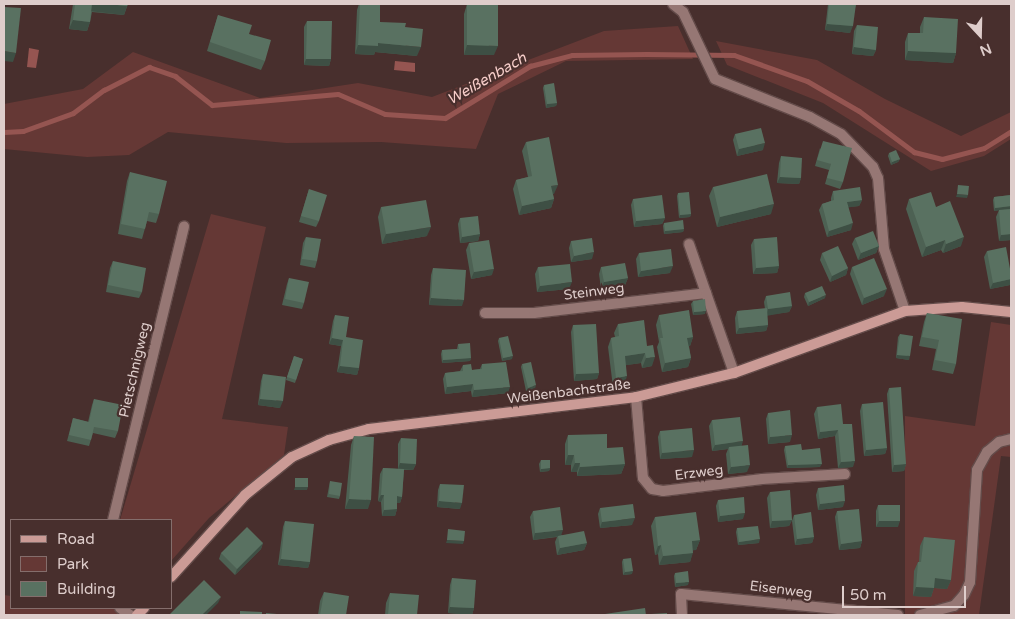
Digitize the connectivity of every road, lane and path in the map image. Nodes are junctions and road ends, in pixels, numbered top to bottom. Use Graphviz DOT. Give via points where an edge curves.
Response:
graph roads {
  1 [pos="673,4"];
  2 [pos="684,8"];
  3 [pos="184,226"];
  4 [pos="689,244"];
  5 [pos="706,293"];
  6 [pos="905,311"];
  7 [pos="1011,312"];
  8 [pos="486,313"];
  9 [pos="734,373"];
  10 [pos="636,397"];
  11 [pos="1011,439"];
  12 [pos="845,474"];
  13 [pos="113,519"];
  14 [pos="172,576"];
  15 [pos="682,615"];
  16 [pos="898,615"];
  17 [pos="920,615"];
  1 -- 2 [label="street"];
  2 -- 6 [label="street" via="694,38 715,79 810,117 841,134 860,150 878,178 884,249"];
  3 -- 13 [label="street, Pietschnigweg"];
  4 -- 5 [label="street"];
  5 -- 8 [label="street, Steinweg" via="534,313"];
  5 -- 9 [label="street"];
  6 -- 7 [label="main road, Weißenbachstraße" via="962,307"];
  6 -- 9 [label="main road, Weißenbachstraße"];
  9 -- 10 [label="main road, Weißenbachstraße"];
  10 -- 12 [label="street, Erzweg" via="643,478 652,489 663,491 762,479"];
  10 -- 14 [label="main road, Weißenbachstraße" via="369,429 329,440 292,457 245,495"];
  11 -- 17 [label="street" via="999,442 987,452 978,470 970,582 964,595 954,606"];
  15 -- 16 [label="street, Eisenweg" via="681,594"];
}
